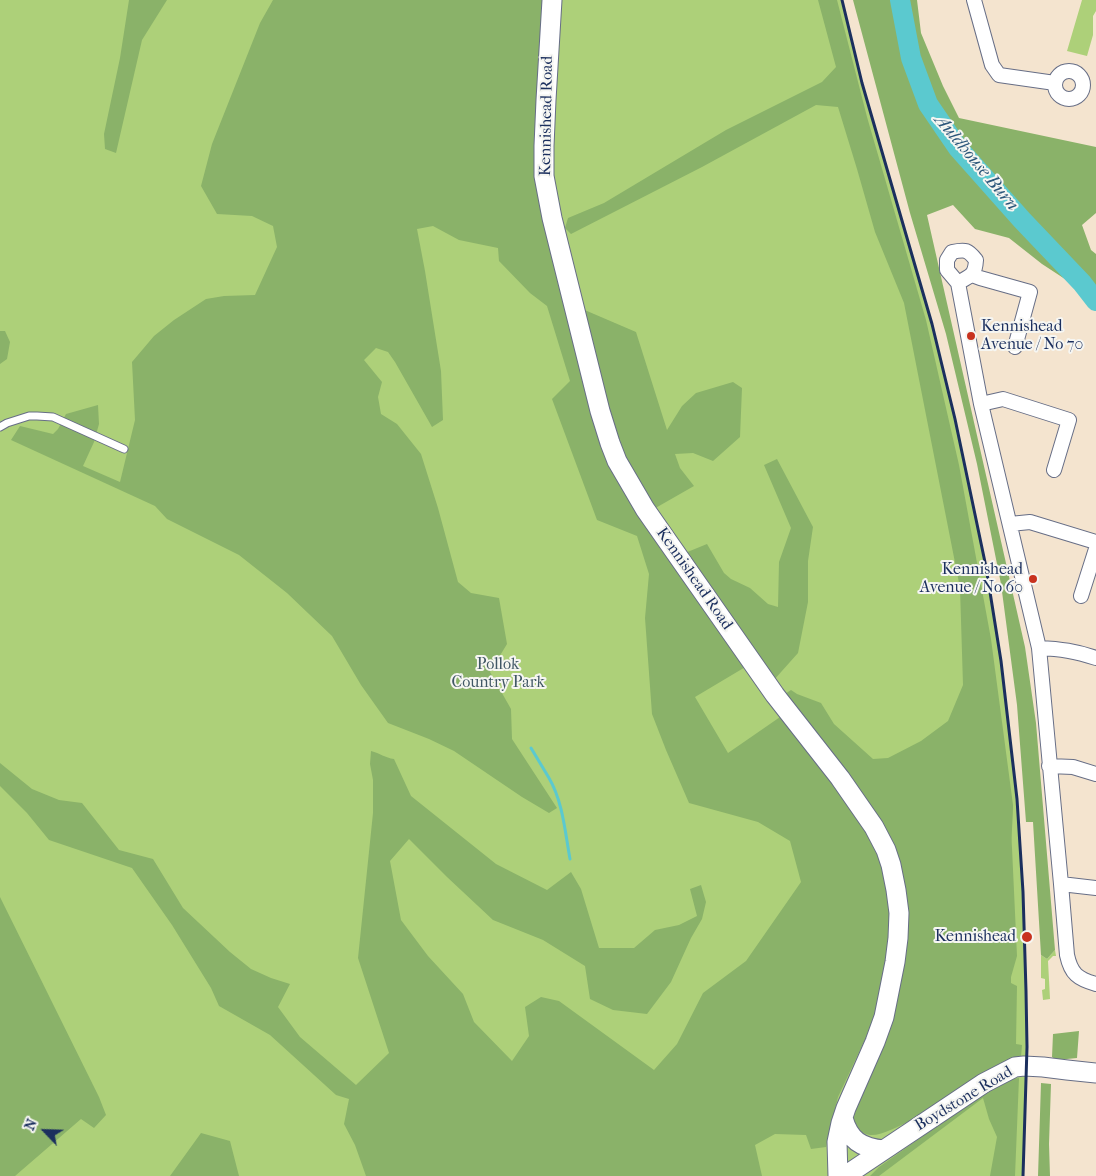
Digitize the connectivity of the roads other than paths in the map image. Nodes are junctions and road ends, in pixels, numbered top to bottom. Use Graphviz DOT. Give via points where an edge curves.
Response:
graph roads {
  1 [pos="552,0"];
  2 [pos="974,0"];
  3 [pos="1055,83"];
  4 [pos="1089,91"];
  5 [pos="972,275"];
  6 [pos="958,283"];
  7 [pos="1015,347"];
  8 [pos="981,404"];
  9 [pos="0,427"];
  10 [pos="124,449"];
  11 [pos="1054,470"];
  12 [pos="1010,524"];
  13 [pos="1096,542"];
  14 [pos="1096,549"];
  15 [pos="1082,596"];
  16 [pos="1039,648"];
  17 [pos="1096,658"];
  18 [pos="1049,766"];
  19 [pos="1096,774"];
  20 [pos="1061,884"];
  21 [pos="1096,888"];
  22 [pos="1096,984"];
  23 [pos="1096,1073"];
  24 [pos="843,1118"];
  25 [pos="884,1150"];
  26 [pos="838,1176"];
  27 [pos="845,1176"];
  1 -- 24 [label="street, Kennishead Road" via="545,182 600,411 617,461 645,509 774,695 874,827 891,865 899,913 894,969 884,1017"];
  2 -- 3 [label="street" via="992,65 999,75"];
  3 -- 4 [label="street" via="1057,92 1064,98"];
  3 -- 4 [label="street" via="1062,73 1070,71 1078,74"];
  5 -- 6 [label="street"];
  5 -- 6 [label="street" via="976,260 969,251 952,252 947,260 947,270"];
  5 -- 7 [label="street" via="1030,292"];
  6 -- 8 [label="street"];
  8 -- 11 [label="street" via="1003,399 1069,420"];
  8 -- 12 [label="street"];
  9 -- 10 [label="lane" via="29,416 53,417"];
  12 -- 13 [label="street" via="1030,522"];
  12 -- 16 [label="street"];
  14 -- 15 [label="street"];
  16 -- 17 [label="street" via="1076,651"];
  16 -- 18 [label="street"];
  18 -- 19 [label="street" via="1073,767"];
  18 -- 20 [label="street"];
  20 -- 21 [label="street"];
  20 -- 22 [label="street" via="1070,967 1075,975"];
  23 -- 25 [label="street, Boydstone Road" via="1015,1067 984,1083"];
  24 -- 25 [label="street" via="846,1129 862,1145"];
  24 -- 26 [label="street, Kennishead Road" via="837,1142"];
  25 -- 27 [label="street, Boydstone Road"];
}
